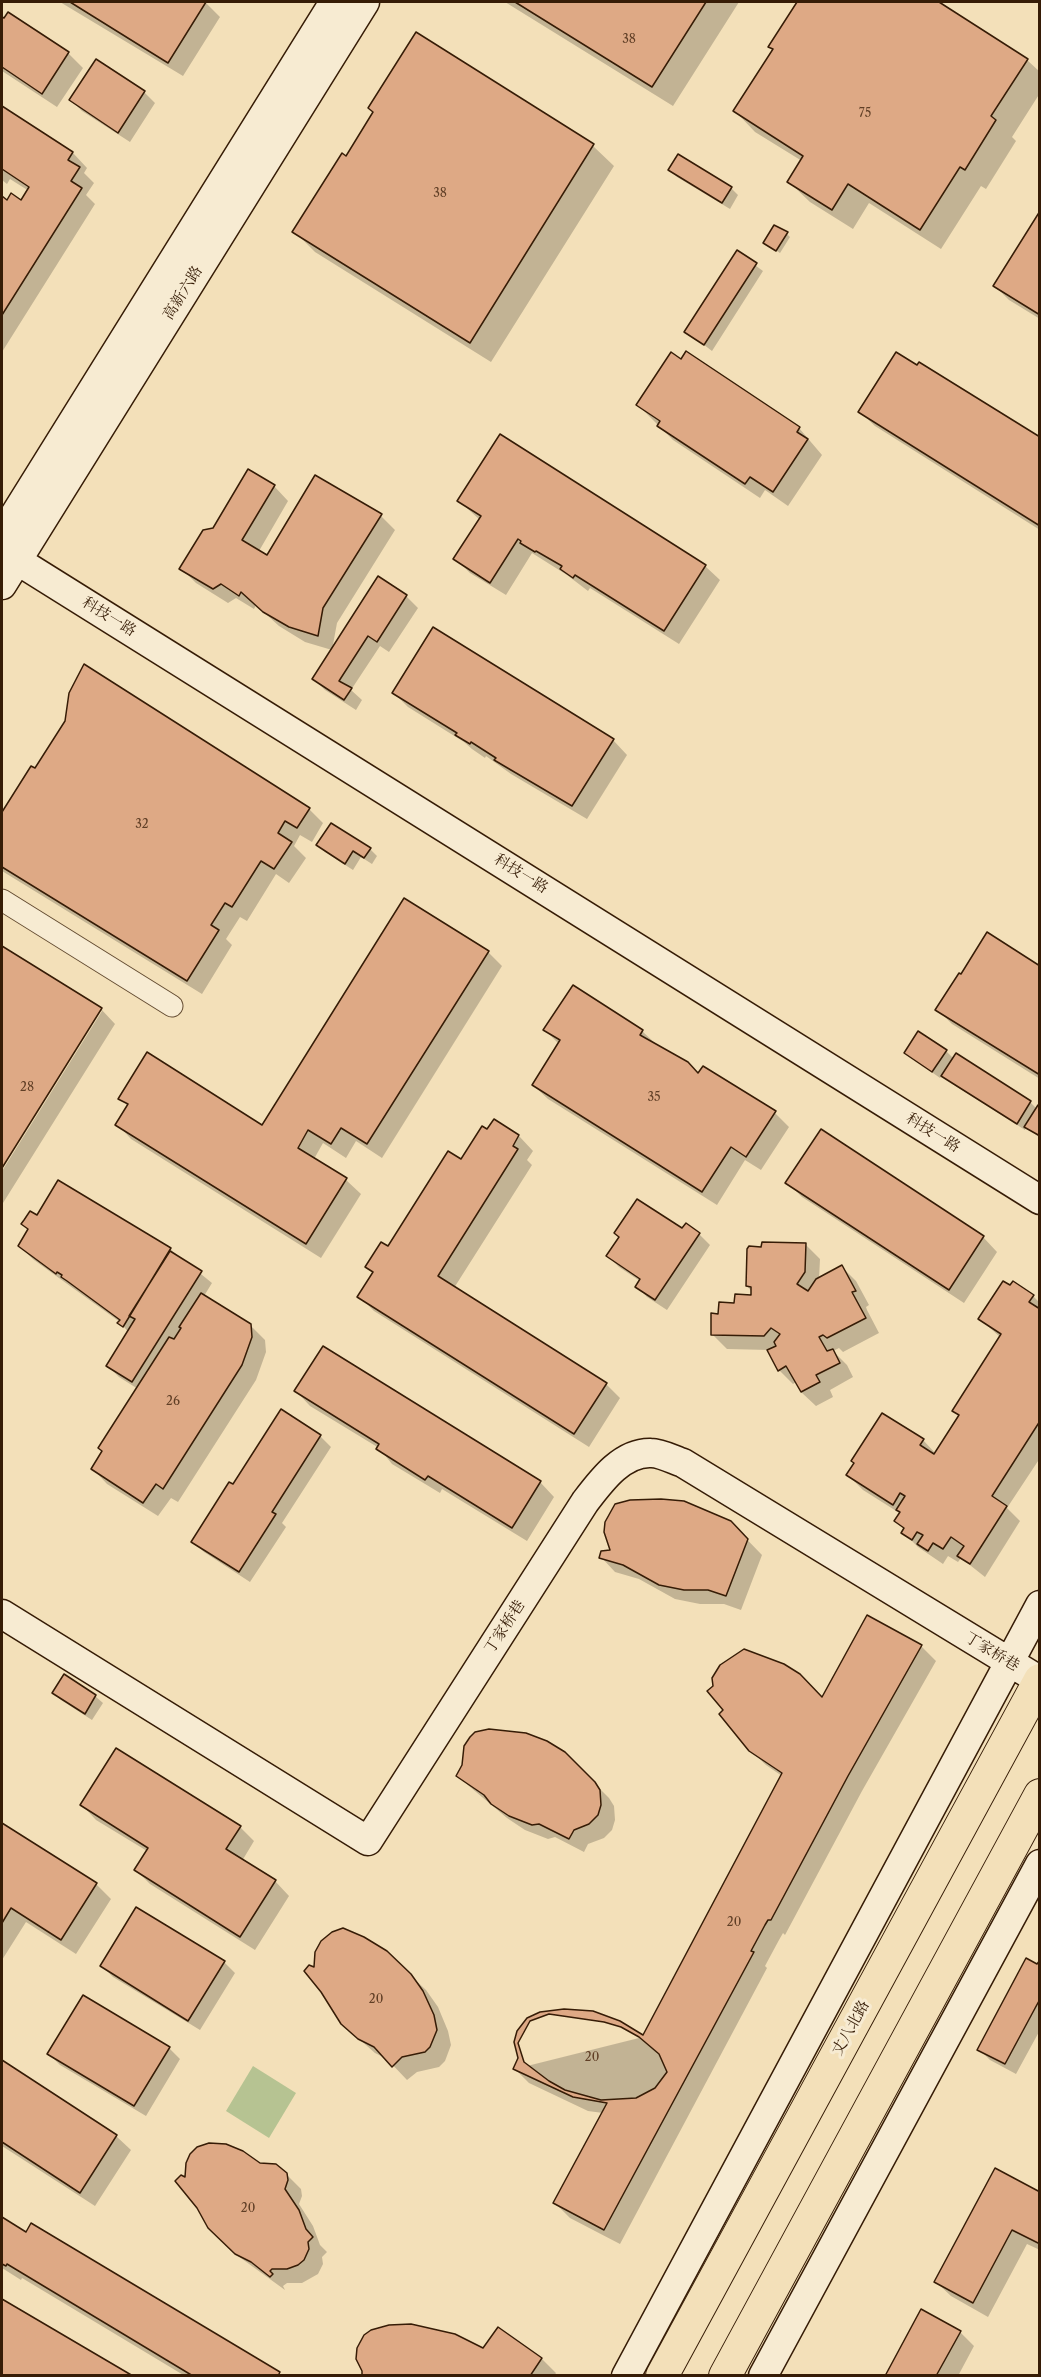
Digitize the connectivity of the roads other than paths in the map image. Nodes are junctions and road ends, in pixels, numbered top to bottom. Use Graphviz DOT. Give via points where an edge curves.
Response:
graph roads {
  1 [pos="334,2"];
  2 [pos="365,2"];
  3 [pos="2,535"];
  4 [pos="9,556"];
  5 [pos="2,585"];
  6 [pos="2,900"];
  7 [pos="172,1006"];
  8 [pos="1040,1200"];
  9 [pos="1040,1605"];
  10 [pos="2,1614"];
  11 [pos="1008,1661"];
  12 [pos="1040,1680"];
  13 [pos="1040,1795"];
  14 [pos="1040,1864"];
  15 [pos="626,2376"];
  16 [pos="662,2376"];
  17 [pos="725,2376"];
  18 [pos="763,2376"];
  1 -- 3 [label="street, 高新六路"];
  2 -- 4 [label="street, 高新六路"];
  4 -- 5 [label="street, 高新六路"];
  4 -- 8 [label="street, 科技一路"];
  6 -- 7 [label="street"];
  9 -- 11 [label="street"];
  10 -- 11 [label="street, 丁家桥巷" via="368,1841 585,1502 607,1474 631,1457 652,1453 683,1463"];
  11 -- 12 [label="street, 丁家桥巷"];
  11 -- 15 [label="street"];
  12 -- 16 [label="main road, 丈八北路"];
  13 -- 17 [label="main road"];
  14 -- 18 [label="street"];
}
